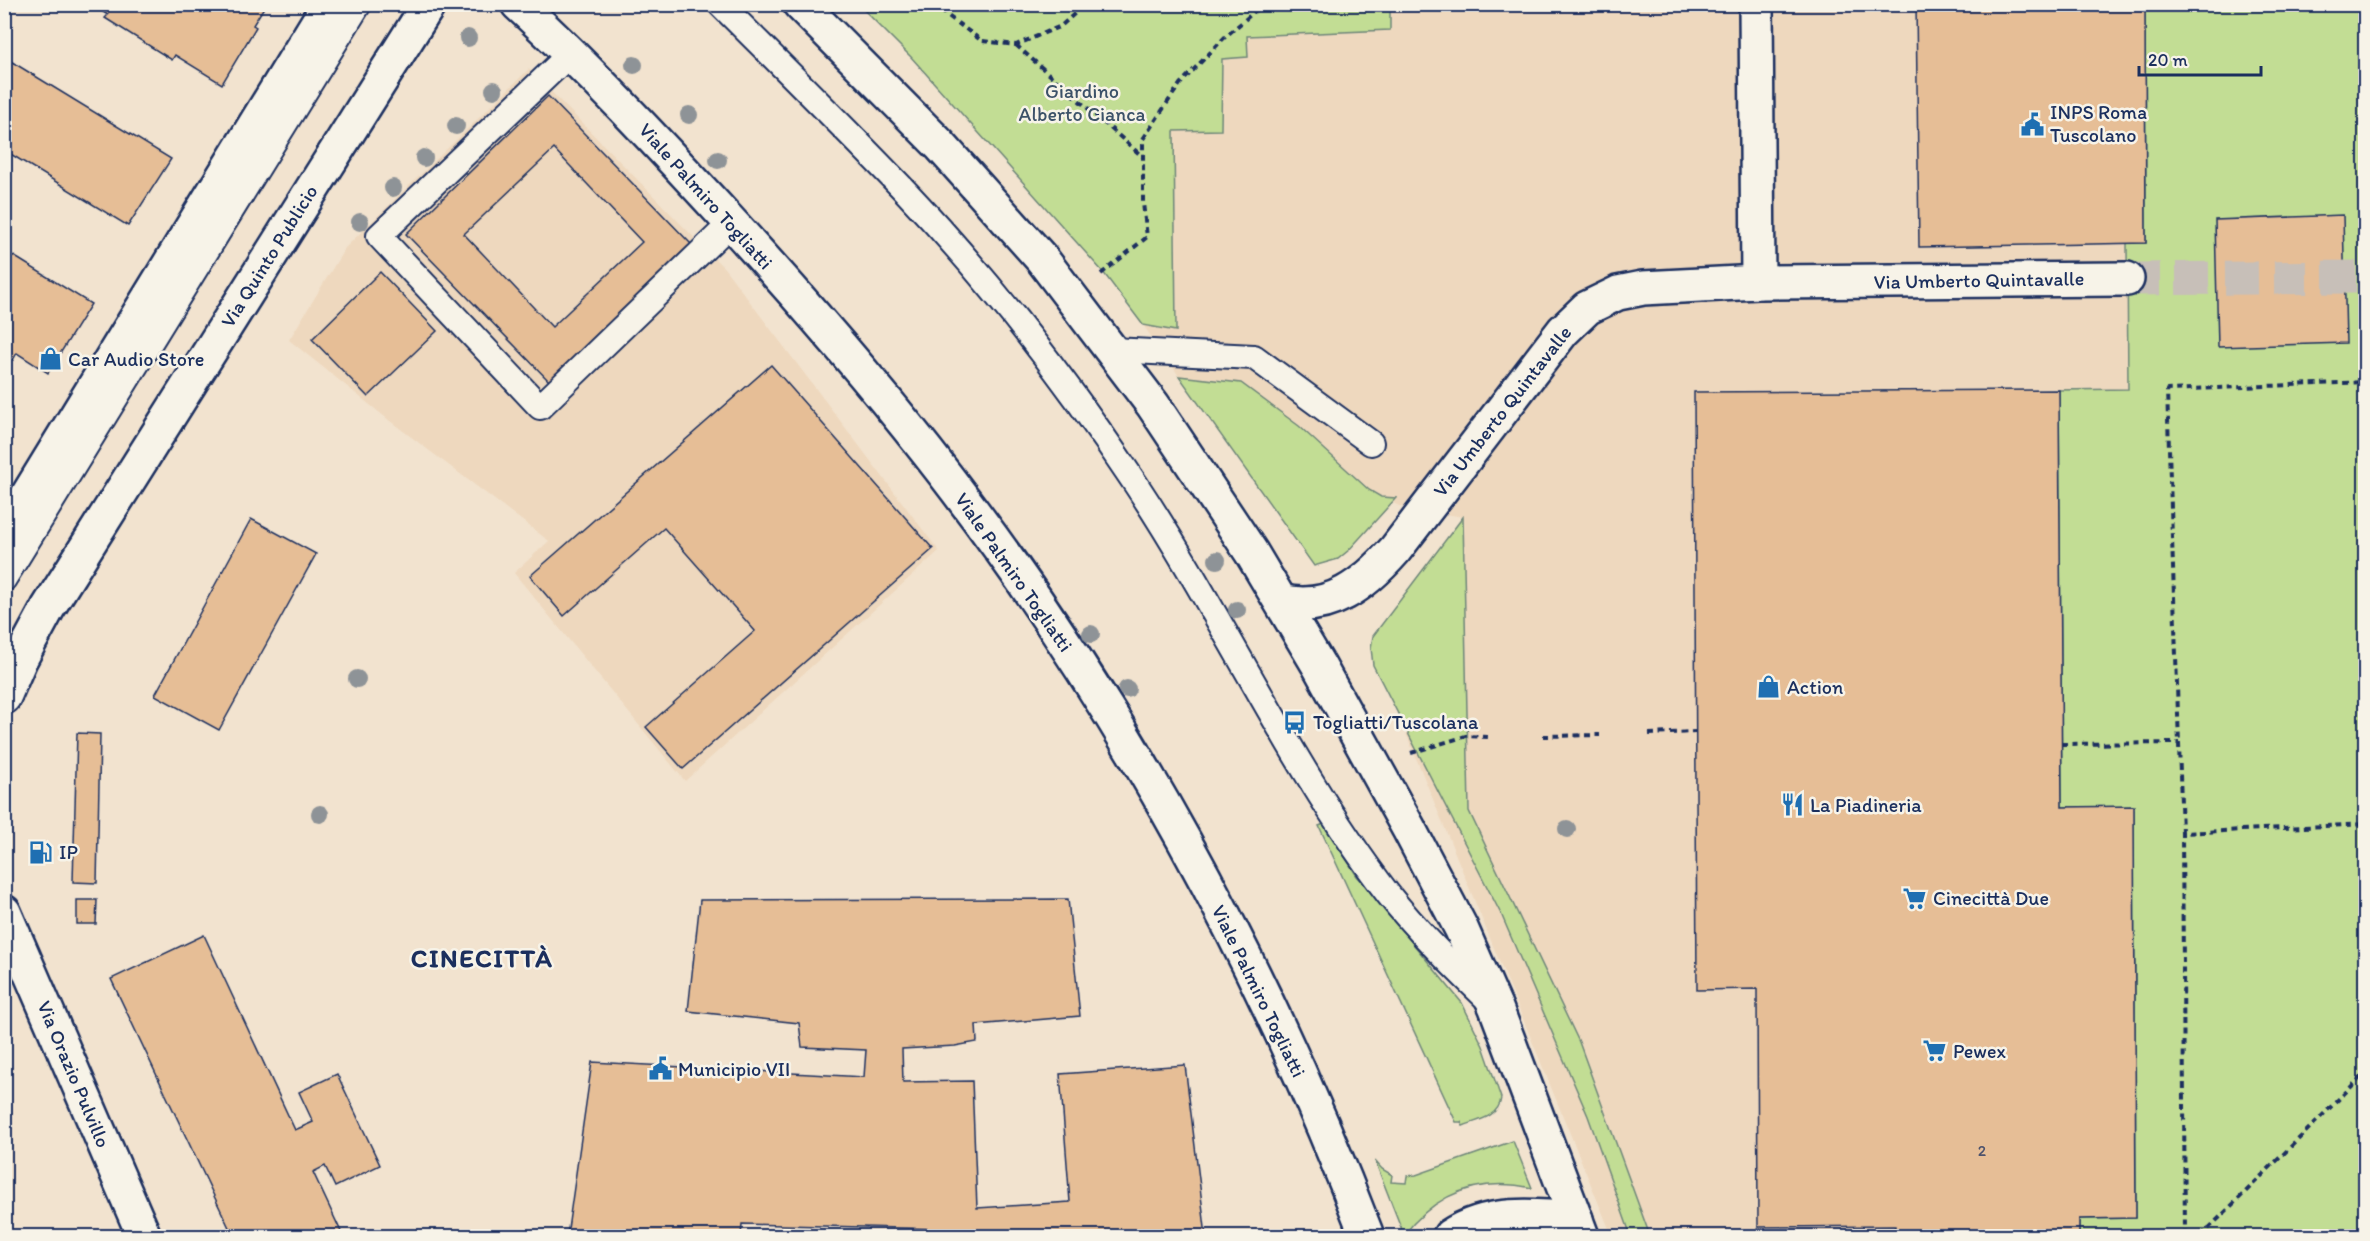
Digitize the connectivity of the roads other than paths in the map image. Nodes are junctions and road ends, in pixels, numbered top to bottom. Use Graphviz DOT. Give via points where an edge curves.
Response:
graph roads {
  1 [pos="329,4"];
  2 [pos="359,4"];
  3 [pos="429,4"];
  4 [pos="518,4"];
  5 [pos="720,4"];
  6 [pos="800,4"];
  7 [pos="1756,4"];
  8 [pos="571,52"];
  9 [pos="731,223"];
  10 [pos="2127,279"];
  11 [pos="1758,282"];
  12 [pos="1112,350"];
  13 [pos="1371,443"];
  14 [pos="4,534"];
  15 [pos="4,579"];
  16 [pos="1281,601"];
  17 [pos="4,697"];
  18 [pos="4,912"];
  19 [pos="1496,1008"];
  20 [pos="1579,1228"];
  21 [pos="144,1236"];
  22 [pos="1367,1236"];
  23 [pos="1450,1236"];
  1 -- 14 [label="street"];
  2 -- 15 [label="lane"];
  3 -- 17 [label="street, Via Quinto Publicio" via="48,608"];
  4 -- 8 [label="street, Viale Palmiro Togliatti"];
  5 -- 19 [label="lane" via="909,196 1022,327 1102,434 1173,541 1338,824 1407,916"];
  6 -- 12 [label="street" via="977,185 1061,282"];
  7 -- 11 [label="street"];
  8 -- 9 [label="street, Viale Palmiro Togliatti"];
  8 -- 9 [label="lane" via="379,236 540,407"];
  9 -- 22 [label="street, Viale Palmiro Togliatti" via="948,478 1032,595 1122,733 1186,844 1287,1042"];
  10 -- 11 [label="street, Via Umberto Quintavalle"];
  11 -- 16 [label="street, Via Umberto Quintavalle" via="1643,288 1618,293 1587,308 1554,341 1382,564 1354,588 1320,604"];
  12 -- 13 [label="lane" via="1254,357"];
  12 -- 16 [label="street" via="1214,495"];
  16 -- 19 [label="street" via="1409,829 1461,928"];
  18 -- 21 [label="street, Via Orazio Pulvillo"];
  19 -- 20 [label="street"];
  20 -- 23 [label="street" via="1521,1215 1469,1225"];
}
